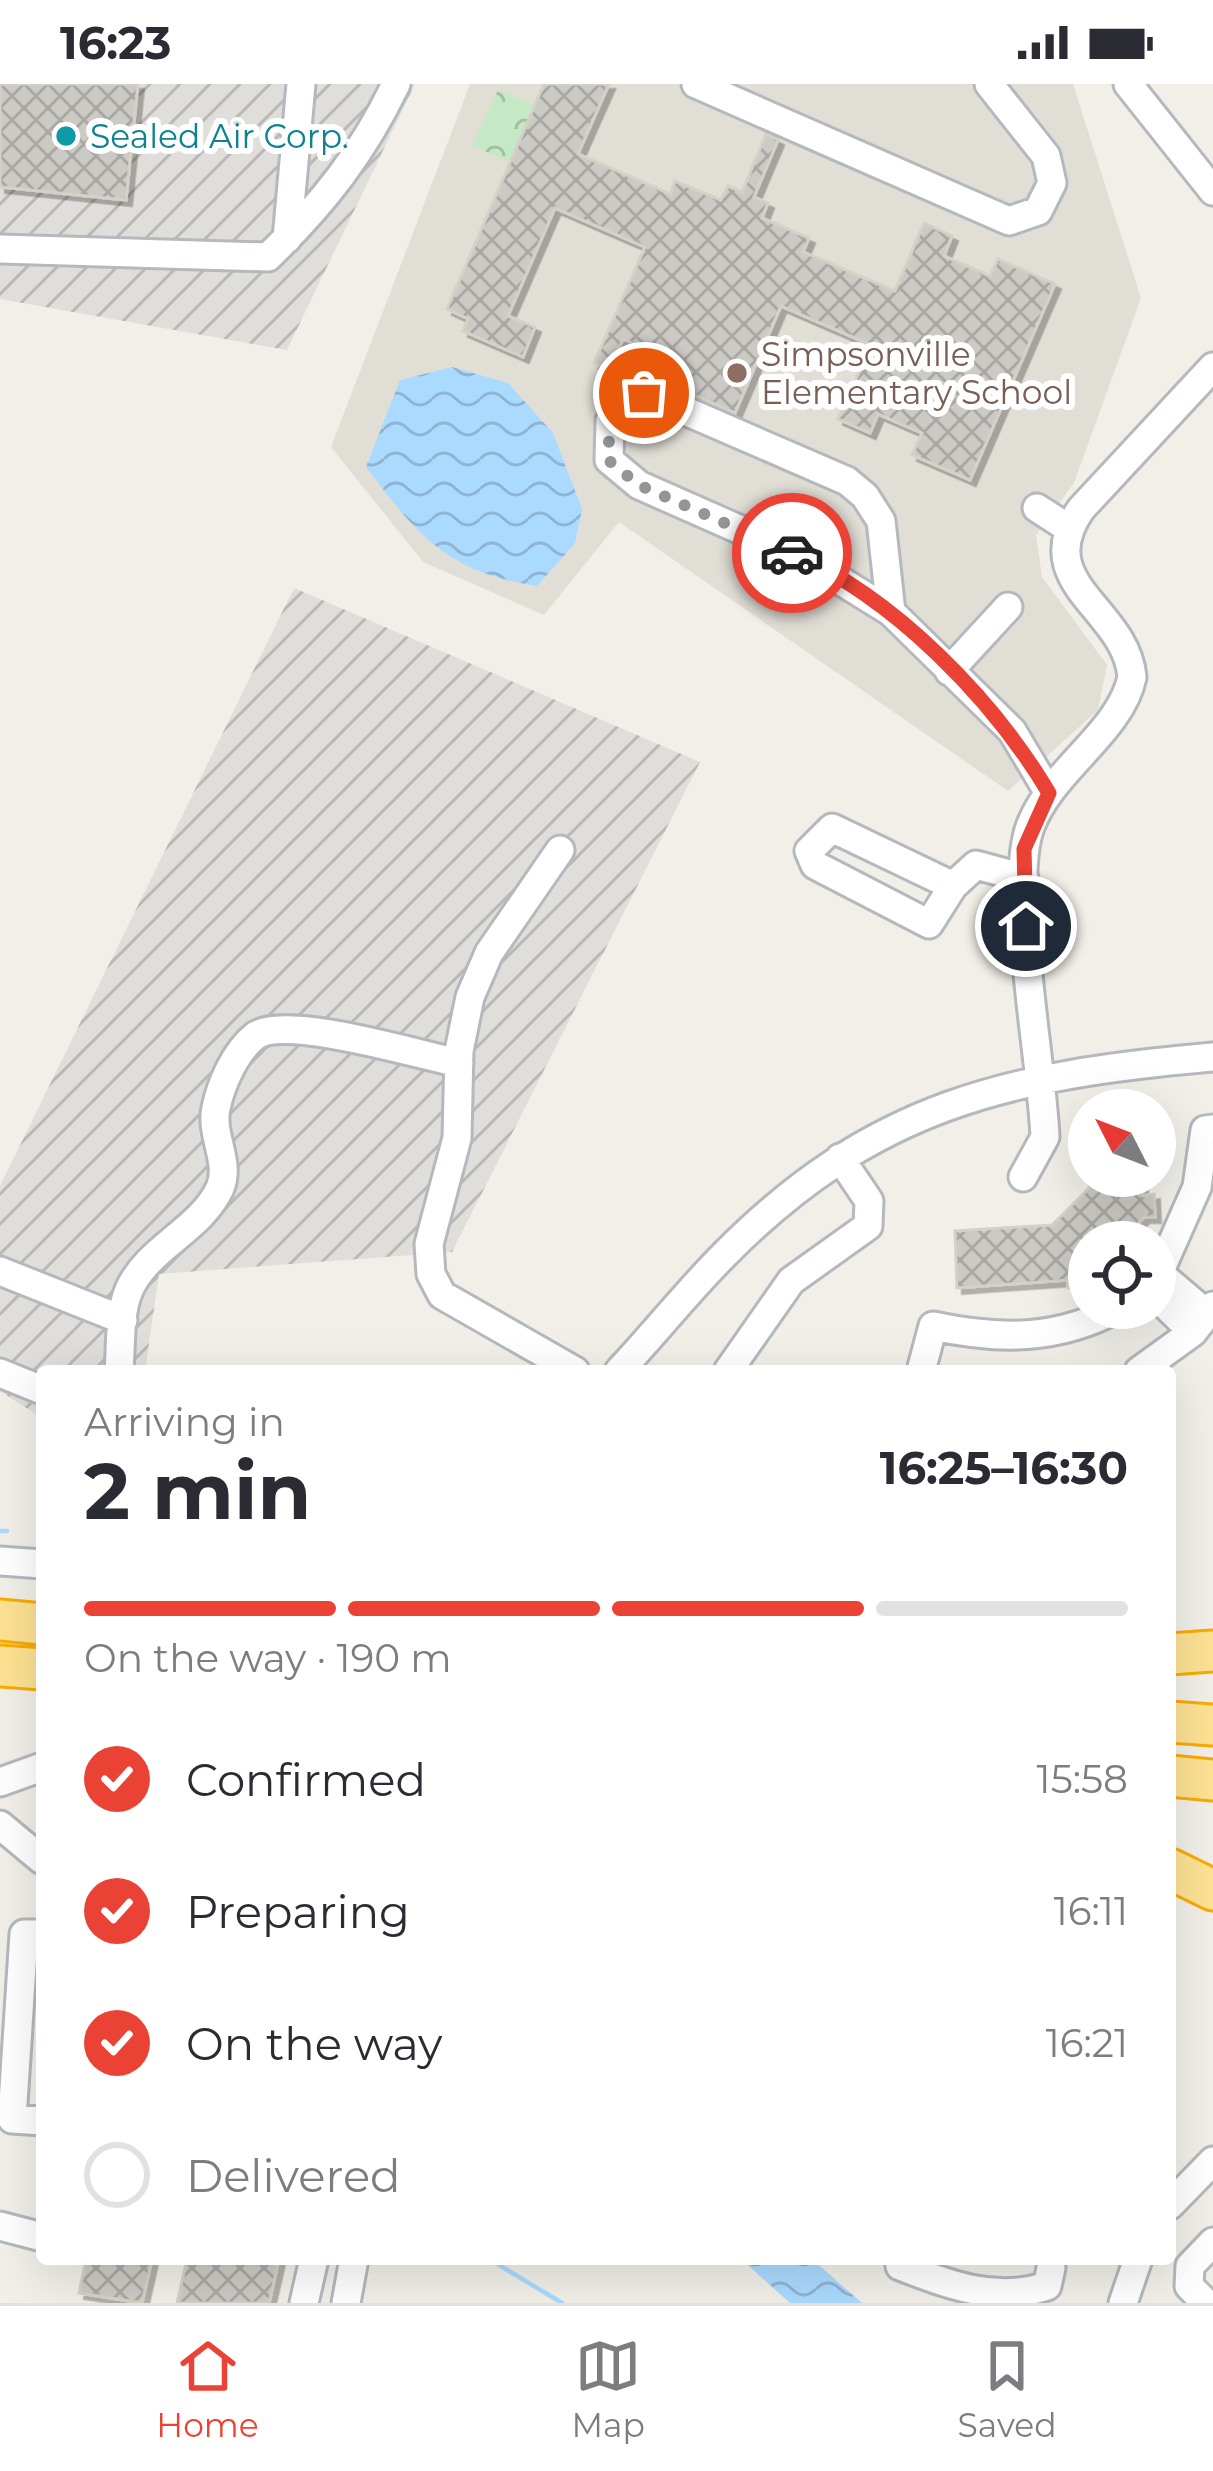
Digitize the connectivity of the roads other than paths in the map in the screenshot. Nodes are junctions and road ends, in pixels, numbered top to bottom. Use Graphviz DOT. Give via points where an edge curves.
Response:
graph roads {
  1 [pos="301,84"];
  2 [pos="396,84"];
  3 [pos="696,84"];
  4 [pos="989,84"];
  5 [pos="1128,84"];
  6 [pos="1213,191"];
  7 [pos="287,239"];
  8 [pos="0,249"];
  9 [pos="1213,367"];
  10 [pos="1037,508"];
  11 [pos="1068,528"];
  12 [pos="1008,607"];
  13 [pos="891,612"];
  14 [pos="949,671"];
  15 [pos="1049,793"];
  16 [pos="560,850"];
  17 [pos="1024,878"];
  18 [pos="953,886"];
  19 [pos="1213,1057"];
  20 [pos="460,1063"];
  21 [pos="1042,1076"];
  22 [pos="1213,1129"];
  23 [pos="840,1158"];
  24 [pos="1023,1178"];
  25 [pos="1176,1237"];
  26 [pos="0,1271"];
  27 [pos="1176,1297"];
  28 [pos="1204,1317"];
  29 [pos="123,1320"];
  30 [pos="1068,1325"];
  31 [pos="119,1365"];
  32 [pos="564,1365"];
  33 [pos="624,1365"];
  34 [pos="732,1365"];
  35 [pos="923,1365"];
  36 [pos="1146,1365"];
  37 [pos="0,1373"];
  38 [pos="36,1388"];
  39 [pos="0,1561"];
  40 [pos="36,1564"];
  41 [pos="0,1620"];
  42 [pos="36,1623"];
  43 [pos="1213,1651"];
  44 [pos="1176,1654"];
  45 [pos="0,1666"];
  46 [pos="36,1669"];
  47 [pos="1176,1722"];
  48 [pos="1213,1725"];
  49 [pos="36,1769"];
  50 [pos="1176,1776"];
  51 [pos="1213,1780"];
  52 [pos="0,1782"];
  53 [pos="0,1825"];
  54 [pos="36,1854"];
  55 [pos="1176,1873"];
  56 [pos="1213,1890"];
  57 [pos="36,1934"];
  58 [pos="36,2121"];
  59 [pos="1213,2161"];
  60 [pos="1176,2199"];
  61 [pos="0,2226"];
  62 [pos="36,2235"];
  63 [pos="1213,2242"];
  64 [pos="1180,2261"];
  65 [pos="313,2265"];
  66 [pos="353,2265"];
  67 [pos="1050,2265"];
  68 [pos="1136,2265"];
  69 [pos="900,2266"];
  70 [pos="304,2303"];
  71 [pos="346,2303"];
  72 [pos="1123,2303"];
  73 [pos="1206,2303"];
  1 -- 7 [label="street"];
  2 -- 7 [label="street" via="328,198"];
  3 -- 4 [label="street" via="1010,221 1038,211 1052,183 1046,156"];
  5 -- 6 [label="street"];
  7 -- 8 [label="street" via="268,257"];
  9 -- 11 [label="street"];
  10 -- 11 [label="street"];
  11 -- 15 [label="street" via="1066,567 1118,638 1132,677 1118,711"];
  12 -- 14 [label="street"];
  13 -- 13 [label="street" via="881,521 847,481 644,393 610,421 608,460 639,485 804,558"];
  13 -- 14 [label="street"];
  14 -- 15 [label="street" via="1012,731"];
  15 -- 17 [label="street" via="1031,824"];
  16 -- 20 [label="street" via="489,953 470,997"];
  17 -- 18 [label="street" via="976,865"];
  17 -- 21 [label="street"];
  18 -- 18 [label="street" via="832,829 809,851 815,865 929,924"];
  19 -- 21 [label="street"];
  20 -- 29 [label="street" via="286,1026 256,1035 232,1064 217,1103 220,1187 139,1273"];
  20 -- 32 [label="street" via="457,1138 429,1244 431,1274 442,1295"];
  21 -- 23 [label="street" via="959,1098"];
  21 -- 24 [label="street" via="1045,1137"];
  22 -- 25 [label="street" via="1205,1130 1197,1186"];
  23 -- 33 [label="street" via="723,1256"];
  23 -- 34 [label="street" via="869,1201 868,1226 791,1281"];
  26 -- 29 [label="street"];
  27 -- 28 [label="street"];
  28 -- 36 [label="street"];
  29 -- 31 [label="street"];
  30 -- 35 [label="street" via="1032,1338 933,1326"];
  37 -- 38 [label="street"];
  39 -- 40 [label="street"];
  41 -- 42 [label="highway"];
  43 -- 44 [label="highway"];
  45 -- 46 [label="highway"];
  47 -- 48 [label="highway"];
  49 -- 52 [label="street"];
  50 -- 51 [label="highway"];
  53 -- 54 [label="street"];
  55 -- 56 [label="highway"];
  57 -- 58 [label="street" via="24,1934 12,2119"];
  59 -- 60 [label="street"];
  61 -- 62 [label="street"];
  63 -- 64 [label="street"];
  64 -- 73 [label="street"];
  65 -- 70 [label="street"];
  66 -- 71 [label="street"];
  67 -- 69 [label="street" via="1047,2286 989,2298"];
  68 -- 72 [label="street"];
}
